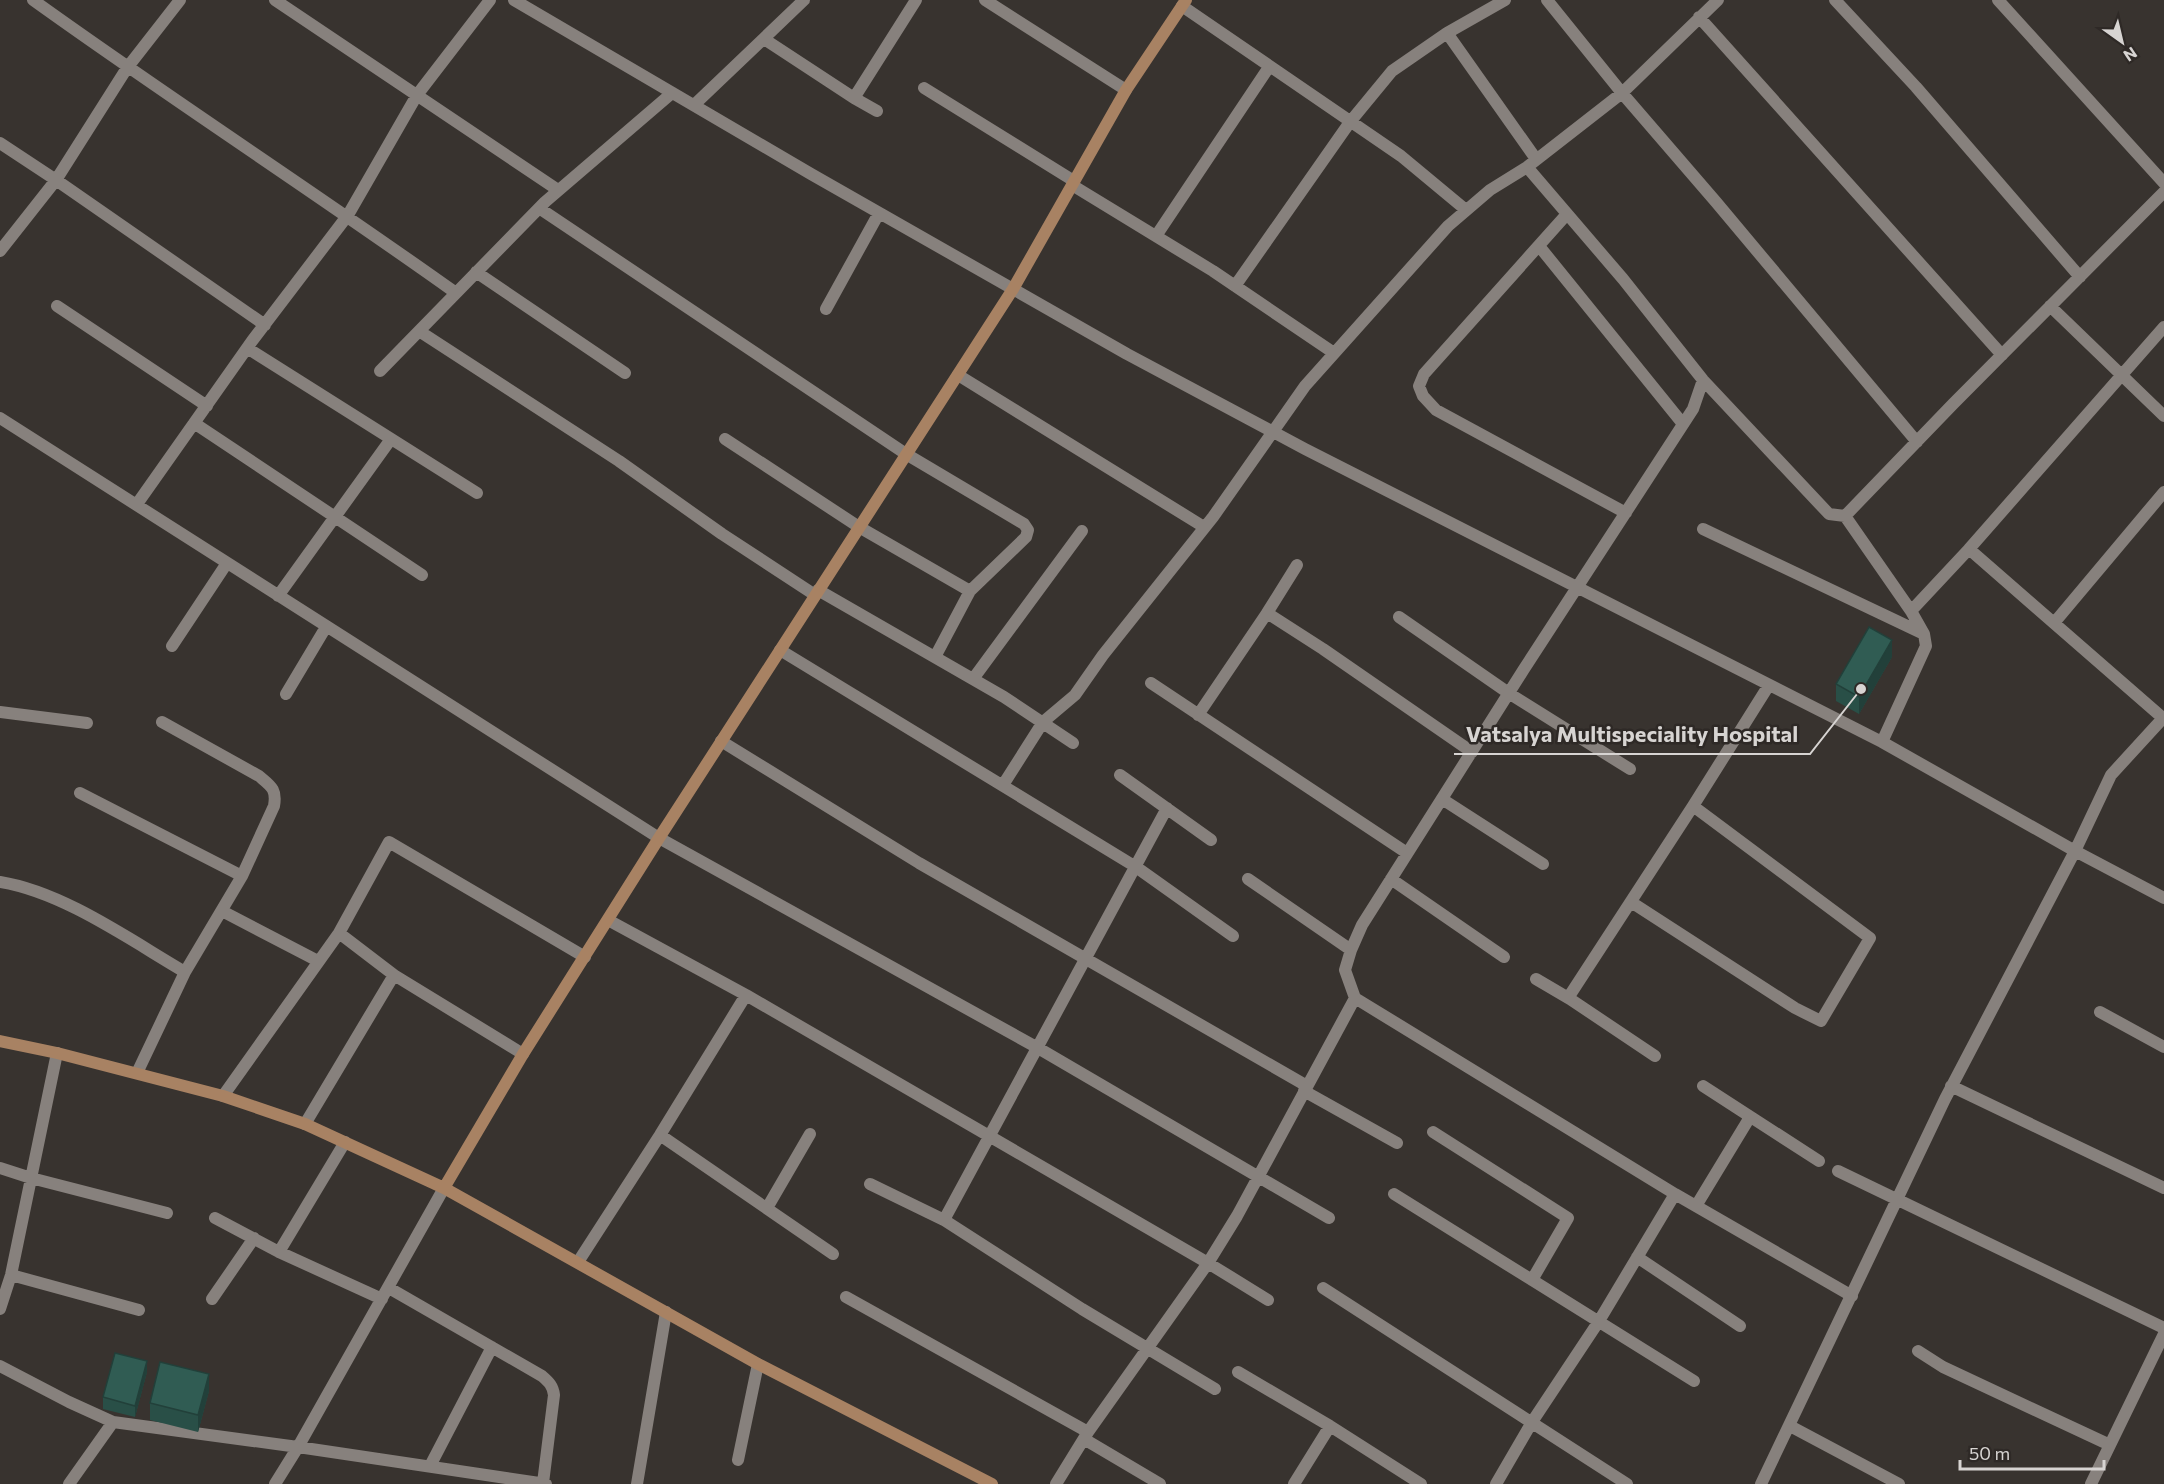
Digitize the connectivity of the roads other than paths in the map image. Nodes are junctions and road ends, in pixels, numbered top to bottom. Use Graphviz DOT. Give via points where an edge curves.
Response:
graph roads {
  1 [pos="33,0"];
  2 [pos="180,0"];
  3 [pos="275,0"];
  4 [pos="490,0"];
  5 [pos="514,0"];
  6 [pos="804,0"];
  7 [pos="916,0"];
  8 [pos="985,0"];
  9 [pos="1505,0"];
  10 [pos="1547,0"];
  11 [pos="1718,0"];
  12 [pos="1835,0"];
  13 [pos="1998,0"];
  14 [pos="1184,3"];
  15 [pos="1700,17"];
  16 [pos="1447,33"];
  17 [pos="764,39"];
  18 [pos="1269,67"];
  19 [pos="127,68"];
  20 [pos="924,88"];
  21 [pos="1126,90"];
  22 [pos="672,93"];
  23 [pos="1622,93"];
  24 [pos="417,95"];
  25 [pos="854,98"];
  26 [pos="694,105"];
  27 [pos="877,111"];
  28 [pos="1350,122"];
  29 [pos="0,143"];
  30 [pos="1531,163"];
  31 [pos="56,180"];
  32 [pos="1073,183"];
  33 [pos="2164,183"];
  34 [pos="558,190"];
  35 [pos="2164,192"];
  36 [pos="539,208"];
  37 [pos="1466,210"];
  38 [pos="879,213"];
  39 [pos="1567,214"];
  40 [pos="348,215"];
  41 [pos="1156,236"];
  42 [pos="1539,246"];
  43 [pos="0,251"];
  44 [pos="476,272"];
  45 [pos="2080,277"];
  46 [pos="1235,286"];
  47 [pos="1013,289"];
  48 [pos="456,293"];
  49 [pos="57,306"];
  50 [pos="2050,306"];
  51 [pos="826,309"];
  52 [pos="265,325"];
  53 [pos="2164,327"];
  54 [pos="419,330"];
  55 [pos="247,348"];
  56 [pos="1334,353"];
  57 [pos="2002,355"];
  58 [pos="380,371"];
  59 [pos="625,373"];
  60 [pos="958,375"];
  61 [pos="2122,375"];
  62 [pos="1703,380"];
  63 [pos="207,406"];
  64 [pos="2164,416"];
  65 [pos="0,418"];
  66 [pos="194,423"];
  67 [pos="1683,424"];
  68 [pos="1271,431"];
  69 [pos="391,439"];
  70 [pos="725,439"];
  71 [pos="1917,442"];
  72 [pos="906,454"];
  73 [pos="2164,492"];
  74 [pos="477,493"];
  75 [pos="137,504"];
  76 [pos="1626,513"];
  77 [pos="334,516"];
  78 [pos="1845,516"];
  79 [pos="859,527"];
  80 [pos="1204,527"];
  81 [pos="1703,529"];
  82 [pos="1082,531"];
  83 [pos="1969,549"];
  84 [pos="227,562"];
  85 [pos="1297,565"];
  86 [pos="422,575"];
  87 [pos="1578,588"];
  88 [pos="970,591"];
  89 [pos="817,592"];
  90 [pos="278,596"];
  91 [pos="1911,611"];
  92 [pos="1267,613"];
  93 [pos="1400,617"];
  94 [pos="2054,623"];
  95 [pos="326,627"];
  96 [pos="1924,634"];
  97 [pos="172,646"];
  98 [pos="780,650"];
  99 [pos="935,657"];
  100 [pos="973,679"];
  101 [pos="1151,683"];
  102 [pos="1769,685"];
  103 [pos="286,694"];
  104 [pos="1510,694"];
  105 [pos="0,712"];
  106 [pos="1198,715"];
  107 [pos="2164,718"];
  108 [pos="162,722"];
  109 [pos="1043,722"];
  110 [pos="87,723"];
  111 [pos="721,741"];
  112 [pos="1882,742"];
  113 [pos="1073,743"];
  114 [pos="1472,752"];
  115 [pos="1630,769"];
  116 [pos="1120,775"];
  117 [pos="1003,785"];
  118 [pos="80,793"];
  119 [pos="1442,800"];
  120 [pos="1693,806"];
  121 [pos="1167,808"];
  122 [pos="659,838"];
  123 [pos="1211,840"];
  124 [pos="2074,850"];
  125 [pos="1407,853"];
  126 [pos="1543,864"];
  127 [pos="1136,867"];
  128 [pos="242,876"];
  129 [pos="1248,879"];
  130 [pos="1391,879"];
  131 [pos="0,882"];
  132 [pos="2164,898"];
  133 [pos="1631,902"];
  134 [pos="222,911"];
  135 [pos="609,920"];
  136 [pos="339,933"];
  137 [pos="1233,936"];
  138 [pos="1350,950"];
  139 [pos="585,957"];
  140 [pos="1504,957"];
  141 [pos="1086,959"];
  142 [pos="318,961"];
  143 [pos="185,972"];
  144 [pos="394,975"];
  145 [pos="1536,979"];
  146 [pos="746,994"];
  147 [pos="1355,998"];
  148 [pos="1568,998"];
  149 [pos="2100,1012"];
  150 [pos="0,1041"];
  151 [pos="2164,1047"];
  152 [pos="1038,1048"];
  153 [pos="57,1053"];
  154 [pos="523,1054"];
  155 [pos="1655,1056"];
  156 [pos="137,1073"];
  157 [pos="1703,1086"];
  158 [pos="1951,1086"];
  159 [pos="1306,1089"];
  160 [pos="223,1096"];
  161 [pos="1750,1117"];
  162 [pos="304,1124"];
  163 [pos="1434,1132"];
  164 [pos="810,1134"];
  165 [pos="989,1134"];
  166 [pos="660,1135"];
  167 [pos="345,1142"];
  168 [pos="1397,1143"];
  169 [pos="1819,1161"];
  170 [pos="0,1168"];
  171 [pos="1838,1171"];
  172 [pos="1258,1178"];
  173 [pos="31,1179"];
  174 [pos="870,1184"];
  175 [pos="444,1188"];
  176 [pos="2164,1188"];
  177 [pos="1394,1194"];
  178 [pos="1675,1194"];
  179 [pos="1898,1198"];
  180 [pos="1696,1206"];
  181 [pos="767,1208"];
  182 [pos="167,1213"];
  183 [pos="215,1218"];
  184 [pos="1329,1218"];
  185 [pos="944,1220"];
  186 [pos="254,1238"];
  187 [pos="279,1252"];
  188 [pos="833,1254"];
  189 [pos="1637,1257"];
  190 [pos="578,1262"];
  191 [pos="1208,1263"];
  192 [pos="11,1275"];
  193 [pos="1532,1280"];
  194 [pos="389,1288"];
  195 [pos="1323,1288"];
  196 [pos="2,1296"];
  197 [pos="1852,1296"];
  198 [pos="846,1297"];
  199 [pos="212,1299"];
  200 [pos="382,1299"];
  201 [pos="1268,1300"];
  202 [pos="0,1310"];
  203 [pos="139,1310"];
  204 [pos="666,1312"];
  205 [pos="1599,1321"];
  206 [pos="1740,1326"];
  207 [pos="2164,1334"];
  208 [pos="492,1347"];
  209 [pos="1148,1348"];
  210 [pos="1918,1352"];
  211 [pos="758,1364"];
  212 [pos="0,1366"];
  213 [pos="1238,1372"];
  214 [pos="1694,1381"];
  215 [pos="1215,1389"];
  216 [pos="112,1422"];
  217 [pos="1532,1422"];
  218 [pos="1330,1426"];
  219 [pos="1790,1426"];
  220 [pos="1086,1436"];
  221 [pos="2110,1445"];
  222 [pos="298,1447"];
  223 [pos="738,1460"];
  224 [pos="430,1466"];
  225 [pos="480,1479"];
  226 [pos="69,1484"];
  227 [pos="275,1484"];
  228 [pos="545,1484"];
  229 [pos="637,1484"];
  230 [pos="992,1484"];
  231 [pos="1056,1484"];
  232 [pos="1160,1484"];
  233 [pos="1294,1484"];
  234 [pos="1421,1484"];
  235 [pos="1496,1484"];
  236 [pos="1627,1484"];
  237 [pos="1761,1484"];
  238 [pos="1899,1484"];
  239 [pos="2091,1484"];
  1 -- 19 [label="street"];
  2 -- 19 [label="street"];
  3 -- 24 [label="street"];
  4 -- 24 [label="street"];
  5 -- 22 [label="street"];
  6 -- 17 [label="street"];
  7 -- 25 [label="street"];
  8 -- 21 [label="street"];
  9 -- 16 [label="street"];
  10 -- 23 [label="street"];
  11 -- 15 [label="street"];
  12 -- 45 [label="street" via="1916,87"];
  13 -- 33 [label="street"];
  14 -- 18 [label="street"];
  14 -- 21 [label="street"];
  15 -- 23 [label="street"];
  15 -- 57 [label="street"];
  16 -- 28 [label="street" via="1392,71"];
  16 -- 30 [label="street"];
  17 -- 25 [label="street"];
  17 -- 26 [label="street"];
  18 -- 28 [label="street"];
  18 -- 41 [label="street"];
  19 -- 31 [label="street"];
  19 -- 40 [label="street"];
  20 -- 32 [label="street"];
  21 -- 32 [label="street"];
  22 -- 26 [label="street"];
  22 -- 34 [label="street"];
  23 -- 30 [label="street"];
  23 -- 71 [label="street"];
  24 -- 34 [label="street"];
  24 -- 40 [label="street"];
  25 -- 27 [label="street"];
  26 -- 38 [label="street"];
  28 -- 37 [label="street" via="1401,156"];
  28 -- 46 [label="street"];
  29 -- 31 [label="street"];
  30 -- 37 [label="street"];
  30 -- 39 [label="street"];
  31 -- 43 [label="street"];
  31 -- 52 [label="street"];
  32 -- 41 [label="street"];
  32 -- 47 [label="street"];
  34 -- 36 [label="street"];
  35 -- 45 [label="street"];
  36 -- 44 [label="street"];
  36 -- 72 [label="street"];
  37 -- 56 [label="street"];
  38 -- 47 [label="street"];
  38 -- 51 [label="street"];
  39 -- 42 [label="street"];
  39 -- 62 [label="street"];
  40 -- 48 [label="street"];
  40 -- 52 [label="street"];
  41 -- 46 [label="street"];
  42 -- 67 [label="street"];
  42 -- 76 [label="street" via="1424,374 1419,386 1436,410"];
  44 -- 48 [label="street"];
  44 -- 59 [label="street"];
  45 -- 50 [label="street"];
  46 -- 56 [label="street"];
  47 -- 60 [label="street"];
  47 -- 68 [label="street"];
  48 -- 54 [label="street"];
  49 -- 63 [label="street"];
  50 -- 57 [label="street"];
  50 -- 61 [label="street"];
  52 -- 55 [label="street"];
  53 -- 61 [label="street"];
  54 -- 58 [label="street"];
  54 -- 89 [label="street" via="619,461 722,534"];
  55 -- 63 [label="street"];
  55 -- 69 [label="street"];
  56 -- 68 [label="street"];
  57 -- 71 [label="street"];
  60 -- 72 [label="street"];
  60 -- 80 [label="street"];
  61 -- 64 [label="street"];
  61 -- 83 [label="street"];
  62 -- 67 [label="street" via="1694,409"];
  62 -- 78 [label="street" via="1829,514"];
  63 -- 66 [label="street"];
  65 -- 75 [label="street"];
  66 -- 75 [label="street"];
  66 -- 77 [label="street"];
  67 -- 76 [label="street"];
  68 -- 80 [label="street"];
  68 -- 87 [label="street"];
  69 -- 74 [label="street"];
  69 -- 77 [label="street"];
  70 -- 79 [label="street"];
  71 -- 78 [label="street"];
  72 -- 79 [label="street"];
  72 -- 88 [label="street" via="1028,530 1026,537"];
  73 -- 94 [label="street"];
  75 -- 84 [label="street"];
  76 -- 87 [label="street"];
  77 -- 86 [label="street"];
  77 -- 90 [label="street"];
  78 -- 91 [label="street"];
  79 -- 88 [label="street"];
  79 -- 89 [label="street"];
  80 -- 109 [label="street" via="1075,695"];
  81 -- 96 [label="street"];
  82 -- 100 [label="street"];
  83 -- 91 [label="street"];
  83 -- 94 [label="street"];
  84 -- 90 [label="street"];
  84 -- 97 [label="street"];
  85 -- 92 [label="street"];
  87 -- 102 [label="street"];
  87 -- 104 [label="street"];
  88 -- 99 [label="street"];
  89 -- 98 [label="street"];
  89 -- 99 [label="street"];
  90 -- 95 [label="street"];
  91 -- 96 [label="street"];
  92 -- 106 [label="street"];
  92 -- 114 [label="street"];
  93 -- 104 [label="street"];
  94 -- 107 [label="street"];
  95 -- 103 [label="street"];
  95 -- 122 [label="street"];
  96 -- 112 [label="street" via="1926,646"];
  98 -- 111 [label="street"];
  98 -- 117 [label="street"];
  99 -- 100 [label="street"];
  100 -- 109 [label="street"];
  101 -- 106 [label="street"];
  102 -- 112 [label="street"];
  102 -- 120 [label="street"];
  104 -- 114 [label="street"];
  104 -- 115 [label="street"];
  105 -- 110 [label="street"];
  106 -- 125 [label="street"];
  107 -- 124 [label="street" via="2111,775"];
  108 -- 128 [label="street" via="271,786 276,796 274,806"];
  109 -- 113 [label="street"];
  109 -- 117 [label="street"];
  111 -- 122 [label="street"];
  111 -- 141 [label="street" via="919,863"];
  112 -- 124 [label="street"];
  114 -- 119 [label="street"];
  116 -- 121 [label="street"];
  117 -- 127 [label="street"];
  118 -- 128 [label="street"];
  119 -- 125 [label="street"];
  119 -- 126 [label="street"];
  120 -- 133 [label="street"];
  120 -- 133 [label="street" via="1870,938 1821,1021"];
  121 -- 123 [label="street"];
  121 -- 127 [label="street"];
  122 -- 135 [label="street"];
  122 -- 152 [label="street"];
  124 -- 132 [label="street"];
  124 -- 158 [label="street"];
  125 -- 130 [label="street"];
  127 -- 137 [label="street"];
  127 -- 141 [label="street"];
  128 -- 134 [label="street"];
  129 -- 138 [label="street"];
  130 -- 138 [label="street"];
  130 -- 140 [label="street"];
  131 -- 143 [label="street" via="36,890 64,902"];
  133 -- 148 [label="street"];
  134 -- 142 [label="street"];
  134 -- 143 [label="street"];
  135 -- 139 [label="street"];
  135 -- 146 [label="street"];
  136 -- 139 [label="street" via="389,842"];
  136 -- 142 [label="street"];
  136 -- 144 [label="street"];
  138 -- 147 [label="street" via="1345,970"];
  139 -- 154 [label="street"];
  141 -- 152 [label="street"];
  141 -- 159 [label="street"];
  142 -- 160 [label="street"];
  143 -- 156 [label="street"];
  144 -- 154 [label="street"];
  144 -- 162 [label="street"];
  145 -- 148 [label="street"];
  146 -- 165 [label="street"];
  146 -- 166 [label="street"];
  147 -- 159 [label="street"];
  147 -- 178 [label="street"];
  148 -- 155 [label="street"];
  149 -- 151 [label="street"];
  150 -- 153 [label="street"];
  152 -- 165 [label="street"];
  152 -- 172 [label="street"];
  153 -- 156 [label="street"];
  153 -- 173 [label="street"];
  154 -- 175 [label="street"];
  156 -- 160 [label="street"];
  157 -- 161 [label="street"];
  158 -- 176 [label="street"];
  158 -- 179 [label="street"];
  159 -- 168 [label="street"];
  159 -- 172 [label="street"];
  160 -- 162 [label="street"];
  161 -- 169 [label="street"];
  161 -- 180 [label="street"];
  162 -- 167 [label="street"];
  163 -- 193 [label="street" via="1568,1218"];
  164 -- 181 [label="street"];
  165 -- 185 [label="street"];
  165 -- 191 [label="street"];
  166 -- 181 [label="street"];
  166 -- 190 [label="street"];
  167 -- 175 [label="street"];
  167 -- 187 [label="street"];
  170 -- 173 [label="street"];
  171 -- 179 [label="street"];
  172 -- 184 [label="street"];
  172 -- 191 [label="street"];
  173 -- 182 [label="street"];
  173 -- 192 [label="street"];
  174 -- 185 [label="street"];
  175 -- 190 [label="street"];
  175 -- 194 [label="street"];
  177 -- 193 [label="street"];
  178 -- 180 [label="street"];
  178 -- 189 [label="street"];
  179 -- 197 [label="street"];
  179 -- 207 [label="street"];
  180 -- 197 [label="street"];
  181 -- 188 [label="street"];
  183 -- 186 [label="street"];
  185 -- 209 [label="street"];
  186 -- 187 [label="street"];
  186 -- 199 [label="street"];
  187 -- 200 [label="street"];
  189 -- 205 [label="street"];
  189 -- 206 [label="street"];
  190 -- 204 [label="street"];
  191 -- 201 [label="street"];
  191 -- 209 [label="street"];
  192 -- 196 [label="street"];
  192 -- 203 [label="street"];
  193 -- 205 [label="street"];
  194 -- 200 [label="street"];
  194 -- 208 [label="street"];
  195 -- 217 [label="street"];
  196 -- 202 [label="street"];
  197 -- 219 [label="street"];
  198 -- 220 [label="street"];
  200 -- 222 [label="street"];
  204 -- 211 [label="street"];
  204 -- 229 [label="street"];
  205 -- 214 [label="street"];
  205 -- 217 [label="street"];
  207 -- 221 [label="street"];
  208 -- 224 [label="street"];
  208 -- 228 [label="street" via="542,1376 553,1388"];
  209 -- 215 [label="street"];
  209 -- 220 [label="street"];
  210 -- 221 [label="street"];
  211 -- 223 [label="street"];
  211 -- 230 [label="street"];
  212 -- 216 [label="street"];
  213 -- 218 [label="street"];
  216 -- 222 [label="street"];
  216 -- 226 [label="street"];
  217 -- 235 [label="street"];
  217 -- 236 [label="street"];
  218 -- 233 [label="street"];
  218 -- 234 [label="street"];
  219 -- 237 [label="street"];
  219 -- 238 [label="street"];
  220 -- 231 [label="street"];
  220 -- 232 [label="street"];
  221 -- 239 [label="street"];
  222 -- 224 [label="street"];
  222 -- 227 [label="street"];
  224 -- 225 [label="street"];
  225 -- 228 [label="street"];
}
